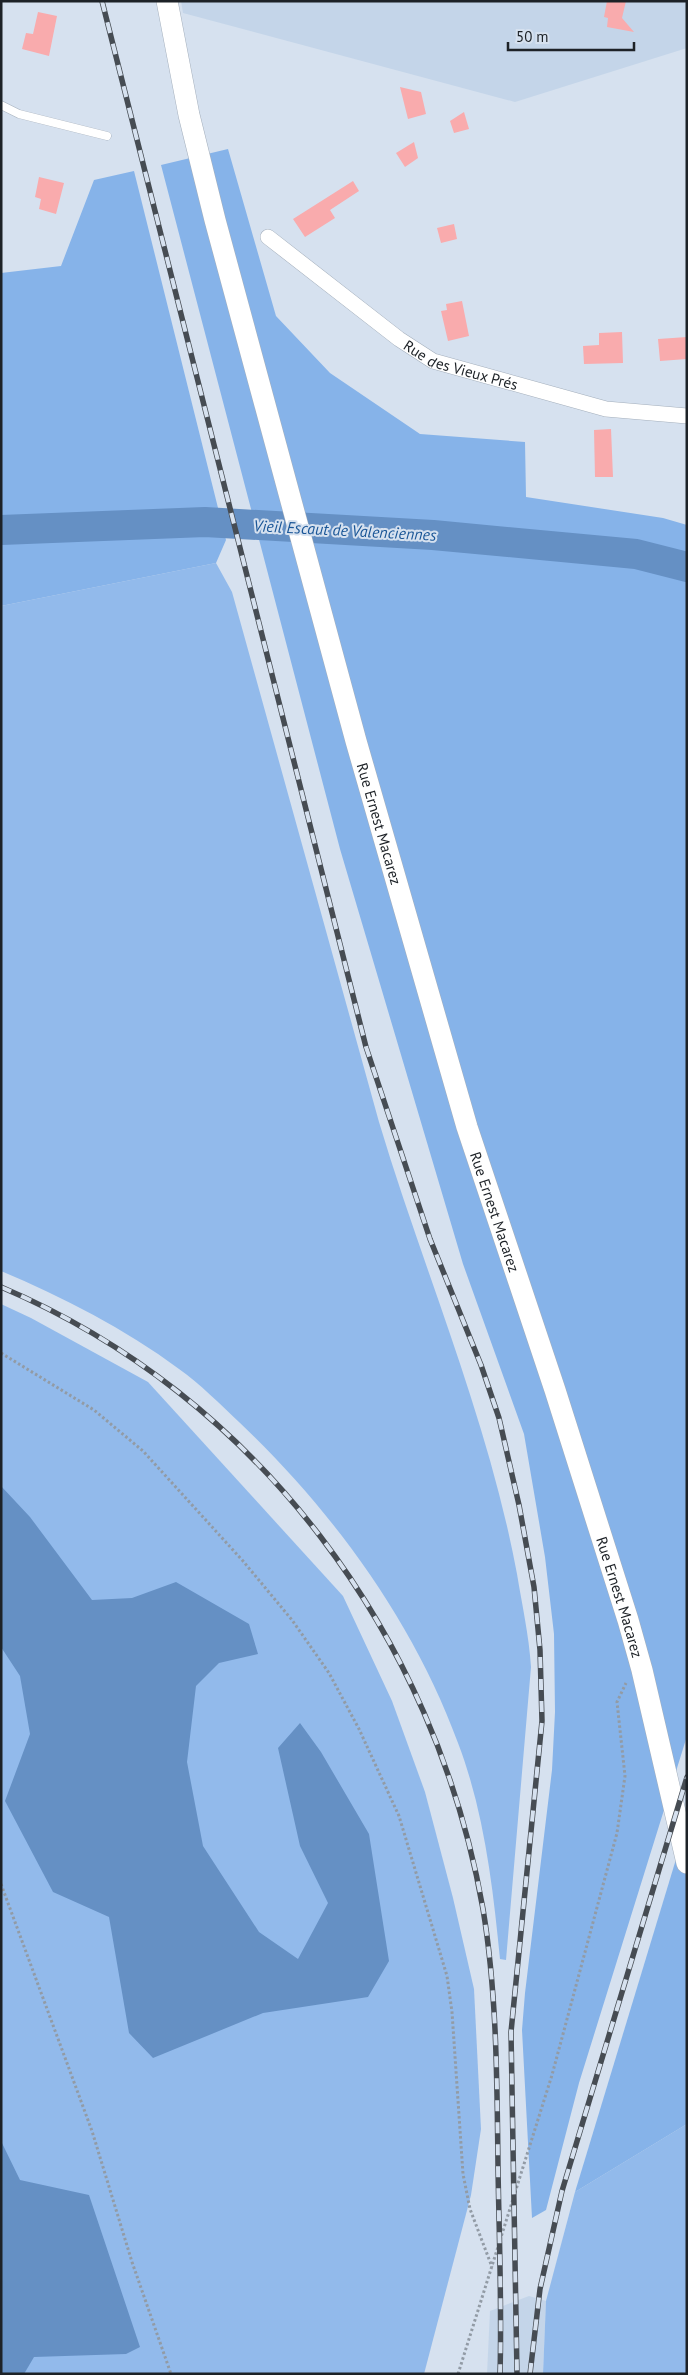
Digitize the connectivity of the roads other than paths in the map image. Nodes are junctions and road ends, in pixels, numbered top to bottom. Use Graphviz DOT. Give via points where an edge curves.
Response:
graph roads {
  1 [pos="167,1"];
  2 [pos="1,104"];
  3 [pos="107,136"];
  4 [pos="268,237"];
  5 [pos="687,416"];
  6 [pos="687,1863"];
  1 -- 6 [label="main road, Rue Ernest Macarez" via="189,115 247,342 359,751 467,1127 615,1578 642,1670"];
  2 -- 3 [label="lane" via="19,114"];
  4 -- 5 [label="street, Rue des Vieux Prés" via="399,339 434,361 606,409"];
}
